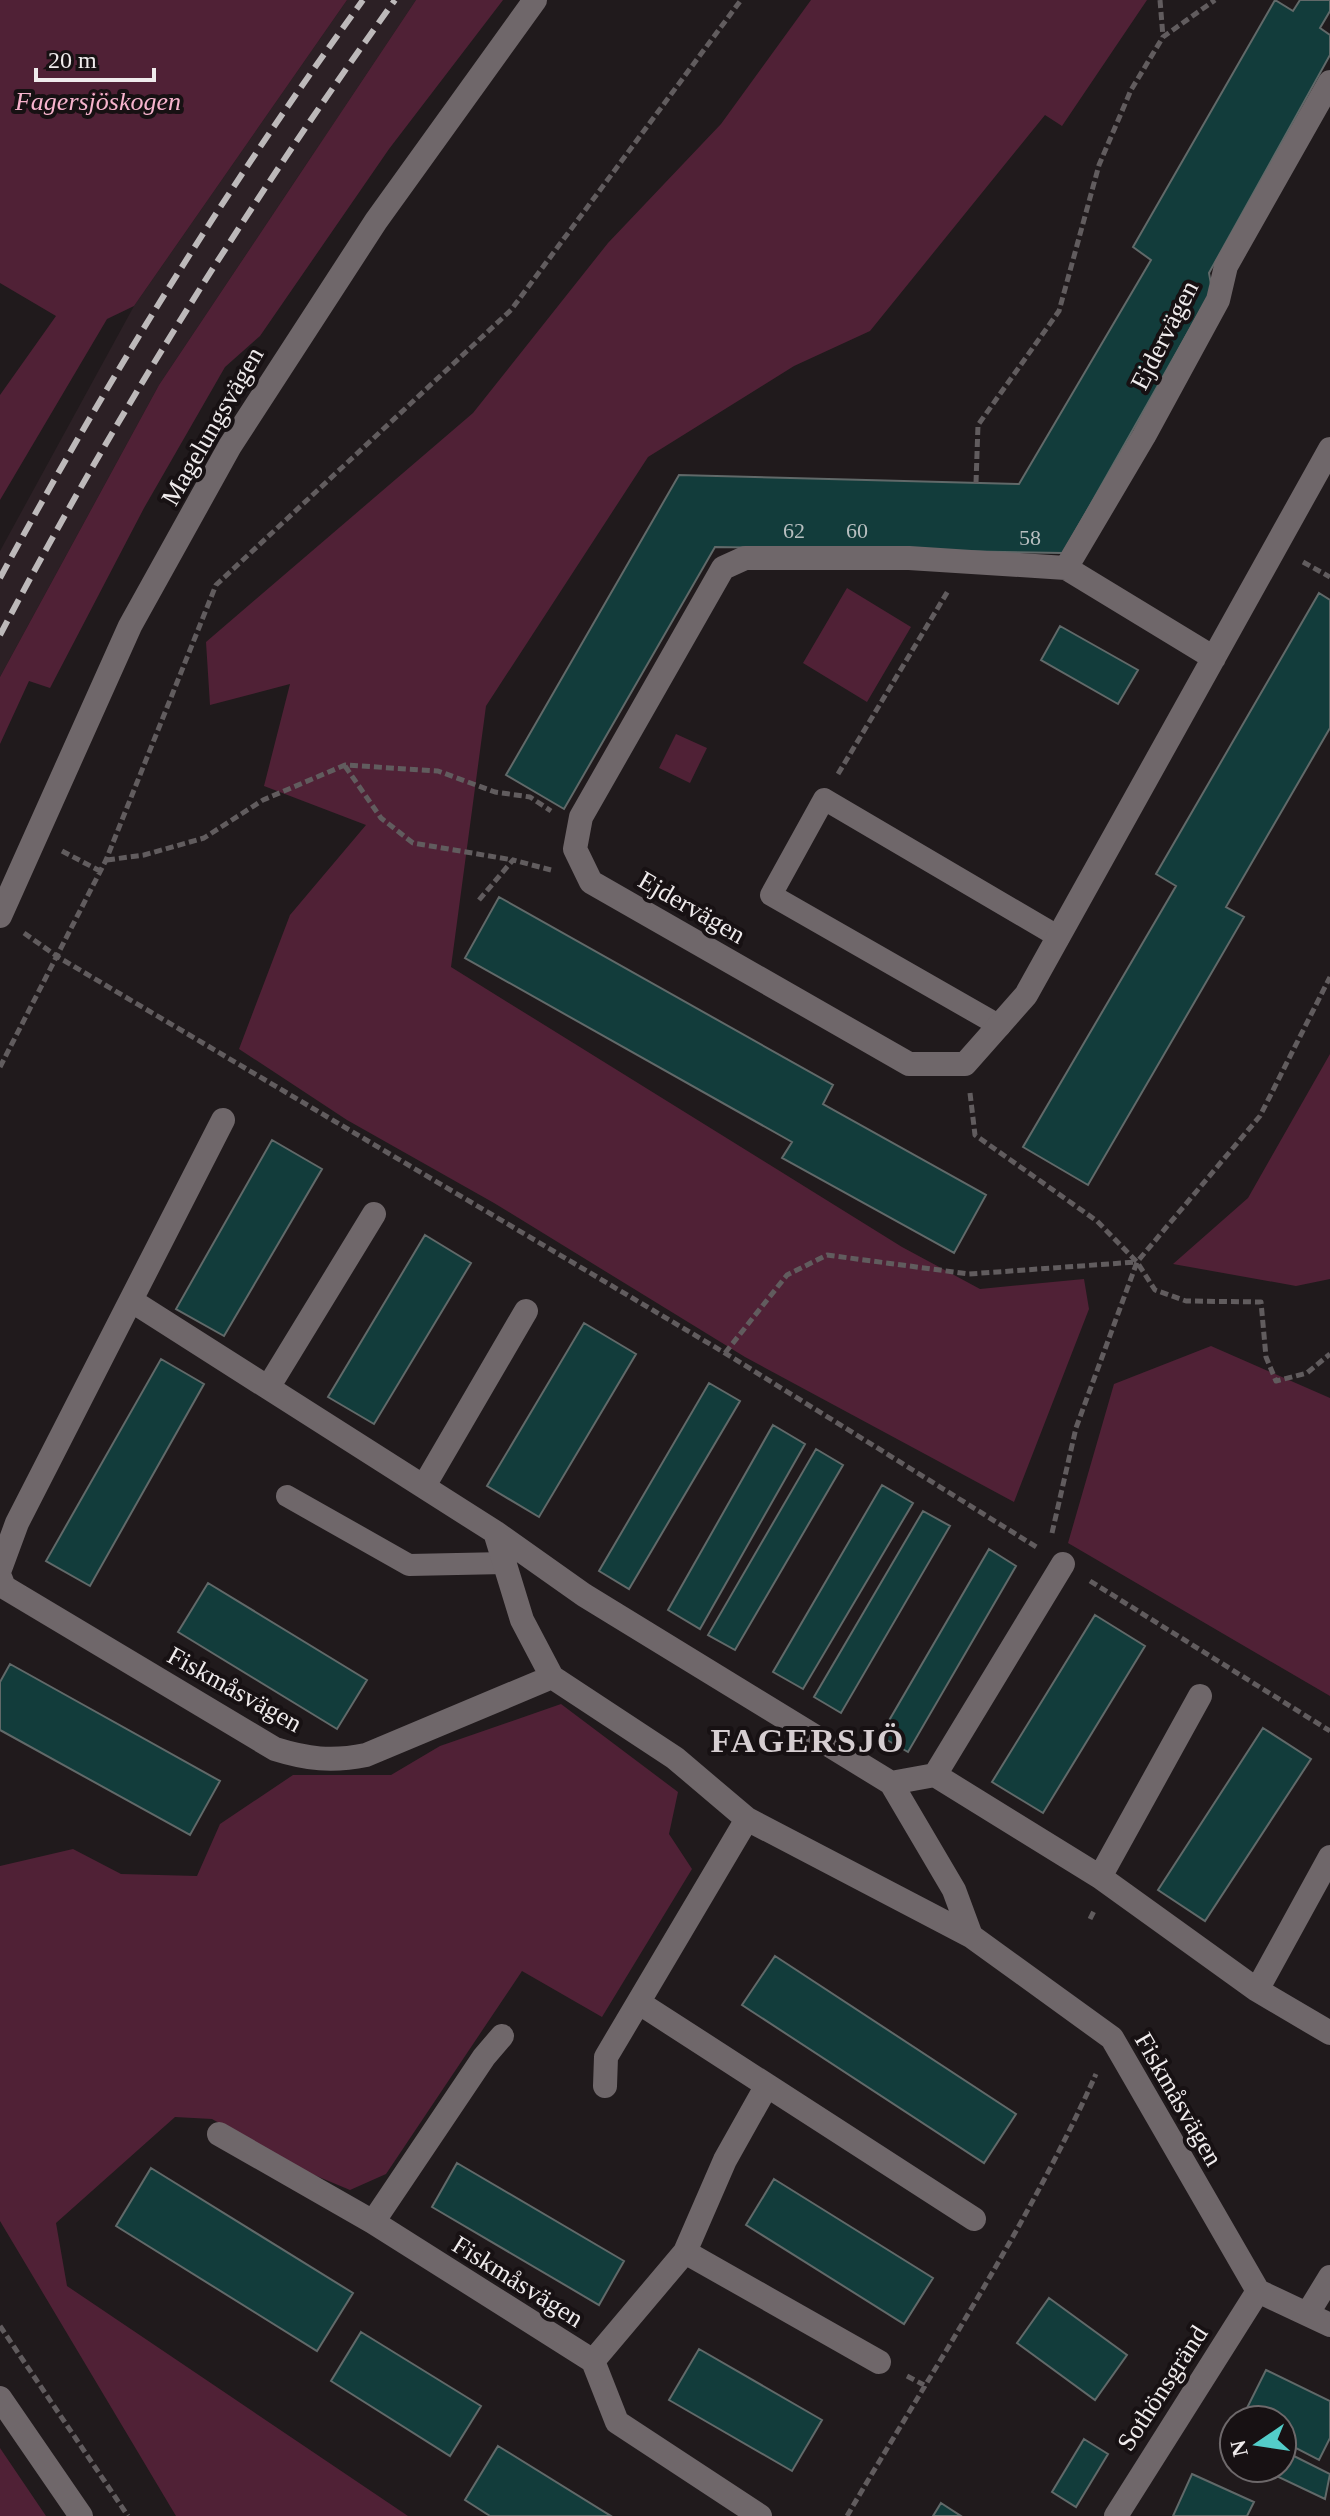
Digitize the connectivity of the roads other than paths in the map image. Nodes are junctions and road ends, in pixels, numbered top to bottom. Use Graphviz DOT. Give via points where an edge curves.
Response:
graph roads {
  1 [pos="535,0"];
  2 [pos="1330,82"];
  3 [pos="1330,449"];
  4 [pos="1066,568"];
  5 [pos="1214,658"];
  6 [pos="6,920"];
  7 [pos="1059,937"];
  8 [pos="1000,1026"];
  9 [pos="223,1120"];
  10 [pos="374,1214"];
  11 [pos="132,1301"];
  12 [pos="526,1311"];
  13 [pos="269,1386"];
  14 [pos="424,1486"];
  15 [pos="287,1496"];
  16 [pos="495,1532"];
  17 [pos="1056,1559"];
  18 [pos="505,1563"];
  19 [pos="0,1569"];
  20 [pos="0,1577"];
  21 [pos="552,1677"];
  22 [pos="1200,1696"];
  23 [pos="935,1775"];
  24 [pos="891,1783"];
  25 [pos="747,1819"];
  26 [pos="1330,1857"];
  27 [pos="1100,1877"];
  28 [pos="971,1936"];
  29 [pos="1257,1990"];
  30 [pos="641,2004"];
  31 [pos="1330,2033"];
  32 [pos="502,2036"];
  33 [pos="605,2086"];
  34 [pos="766,2087"];
  35 [pos="219,2134"];
  36 [pos="974,2219"];
  37 [pos="373,2222"];
  38 [pos="685,2252"];
  39 [pos="1330,2277"];
  40 [pos="1258,2291"];
  41 [pos="1319,2319"];
  42 [pos="593,2361"];
  43 [pos="879,2362"];
  44 [pos="0,2398"];
  45 [pos="81,2516"];
  46 [pos="760,2516"];
  47 [pos="1116,2516"];
  1 -- 6 [label="street, Magelungsvägen" via="376,221 230,446 130,626"];
  2 -- 4 [label="street, Ejdervägen" via="1226,266 1218,300"];
  3 -- 5 [label="street"];
  4 -- 5 [label="street"];
  4 -- 8 [label="street, Ejdervägen" via="745,558 723,568 581,817 577,839 591,882 909,1064 965,1064"];
  5 -- 7 [label="street"];
  7 -- 8 [label="street" via="1026,995"];
  7 -- 8 [label="lane" via="824,799 771,895"];
  9 -- 11 [label="street"];
  10 -- 13 [label="street"];
  11 -- 13 [label="street"];
  11 -- 19 [label="street" via="17,1523"];
  12 -- 14 [label="street"];
  13 -- 14 [label="street"];
  14 -- 16 [label="street"];
  15 -- 18 [label="lane" via="409,1565"];
  16 -- 18 [label="street, Fiskmåsvägen"];
  16 -- 24 [label="street" via="584,1595"];
  17 -- 23 [label="street"];
  18 -- 21 [label="street, Fiskmåsvägen" via="522,1620"];
  20 -- 21 [label="street, Fiskmåsvägen" via="4,1587 275,1749 306,1759 337,1761 366,1755"];
  21 -- 25 [label="street, Fiskmåsvägen" via="675,1758"];
  22 -- 27 [label="street"];
  23 -- 24 [label="street"];
  23 -- 27 [label="street"];
  24 -- 28 [label="street" via="954,1890"];
  25 -- 28 [label="street, Fiskmåsvägen"];
  25 -- 30 [label="street"];
  26 -- 29 [label="street"];
  27 -- 29 [label="street"];
  28 -- 40 [label="street, Fiskmåsvägen" via="1112,2038"];
  29 -- 31 [label="street"];
  30 -- 33 [label="street" via="606,2057"];
  30 -- 34 [label="street"];
  32 -- 37 [label="street"];
  34 -- 36 [label="street"];
  34 -- 38 [label="street, Fiskmåsvägen" via="725,2160"];
  35 -- 37 [label="street, Fiskmåsvägen"];
  37 -- 42 [label="street, Fiskmåsvägen"];
  38 -- 42 [label="street, Fiskmåsvägen"];
  38 -- 43 [label="street"];
  39 -- 41 [label="street"];
  40 -- 41 [label="street"];
  40 -- 47 [label="street, Sothönsgränd"];
  42 -- 46 [label="street, Fiskmåsvägen" via="617,2422"];
  44 -- 45 [label="street"];
}
